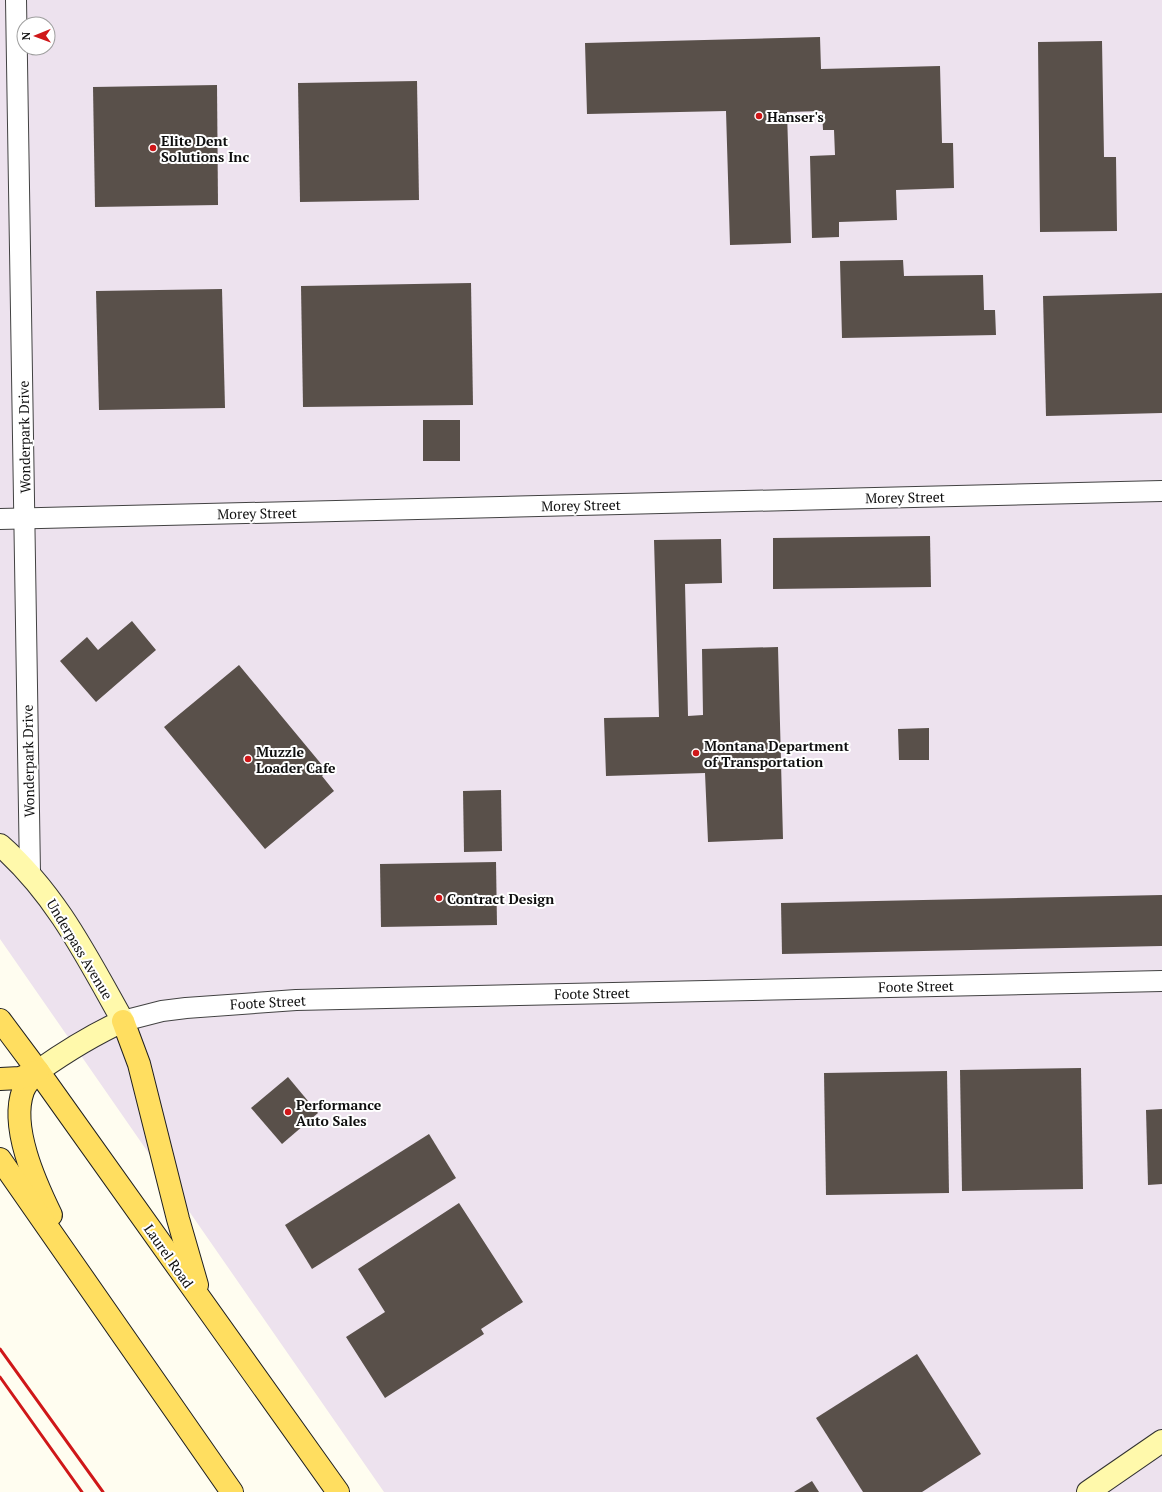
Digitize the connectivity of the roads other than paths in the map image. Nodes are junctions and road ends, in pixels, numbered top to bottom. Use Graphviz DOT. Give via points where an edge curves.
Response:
graph roads {
  1 [pos="16,0"];
  2 [pos="1162,491"];
  3 [pos="0,519"];
  4 [pos="25,519"];
  5 [pos="0,844"];
  6 [pos="30,873"];
  7 [pos="1162,981"];
  8 [pos="0,1020"];
  9 [pos="123,1021"];
  10 [pos="38,1071"];
  11 [pos="0,1079"];
  12 [pos="0,1159"];
  13 [pos="80,1273"];
  14 [pos="205,1305"];
  15 [pos="1162,1440"];
  16 [pos="232,1492"];
  17 [pos="338,1492"];
  18 [pos="1088,1492"];
  1 -- 4 [label="street, Wonderpark Drive"];
  2 -- 4 [label="street, Morey Street"];
  3 -- 4 [label="street, Morey Street"];
  4 -- 6 [label="street, Wonderpark Drive"];
  5 -- 6 [label="street, Underpass Avenue"];
  6 -- 9 [label="street, Underpass Avenue" via="69,925"];
  7 -- 9 [label="street, Foote Street" via="296,1000 186,1008"];
  8 -- 10 [label="main road, Laurel Road"];
  9 -- 10 [label="street, Foote Street" via="74,1046"];
  9 -- 14 [label="main road" via="139,1064 178,1219"];
  10 -- 11 [label="main road" via="20,1078"];
  10 -- 13 [label="main road" via="27,1082 21,1099 19,1112 24,1145 34,1176"];
  10 -- 14 [label="main road, Laurel Road"];
  12 -- 13 [label="main road"];
  13 -- 16 [label="main road"];
  14 -- 17 [label="main road, Laurel Road"];
  15 -- 18 [label="street"];
}
